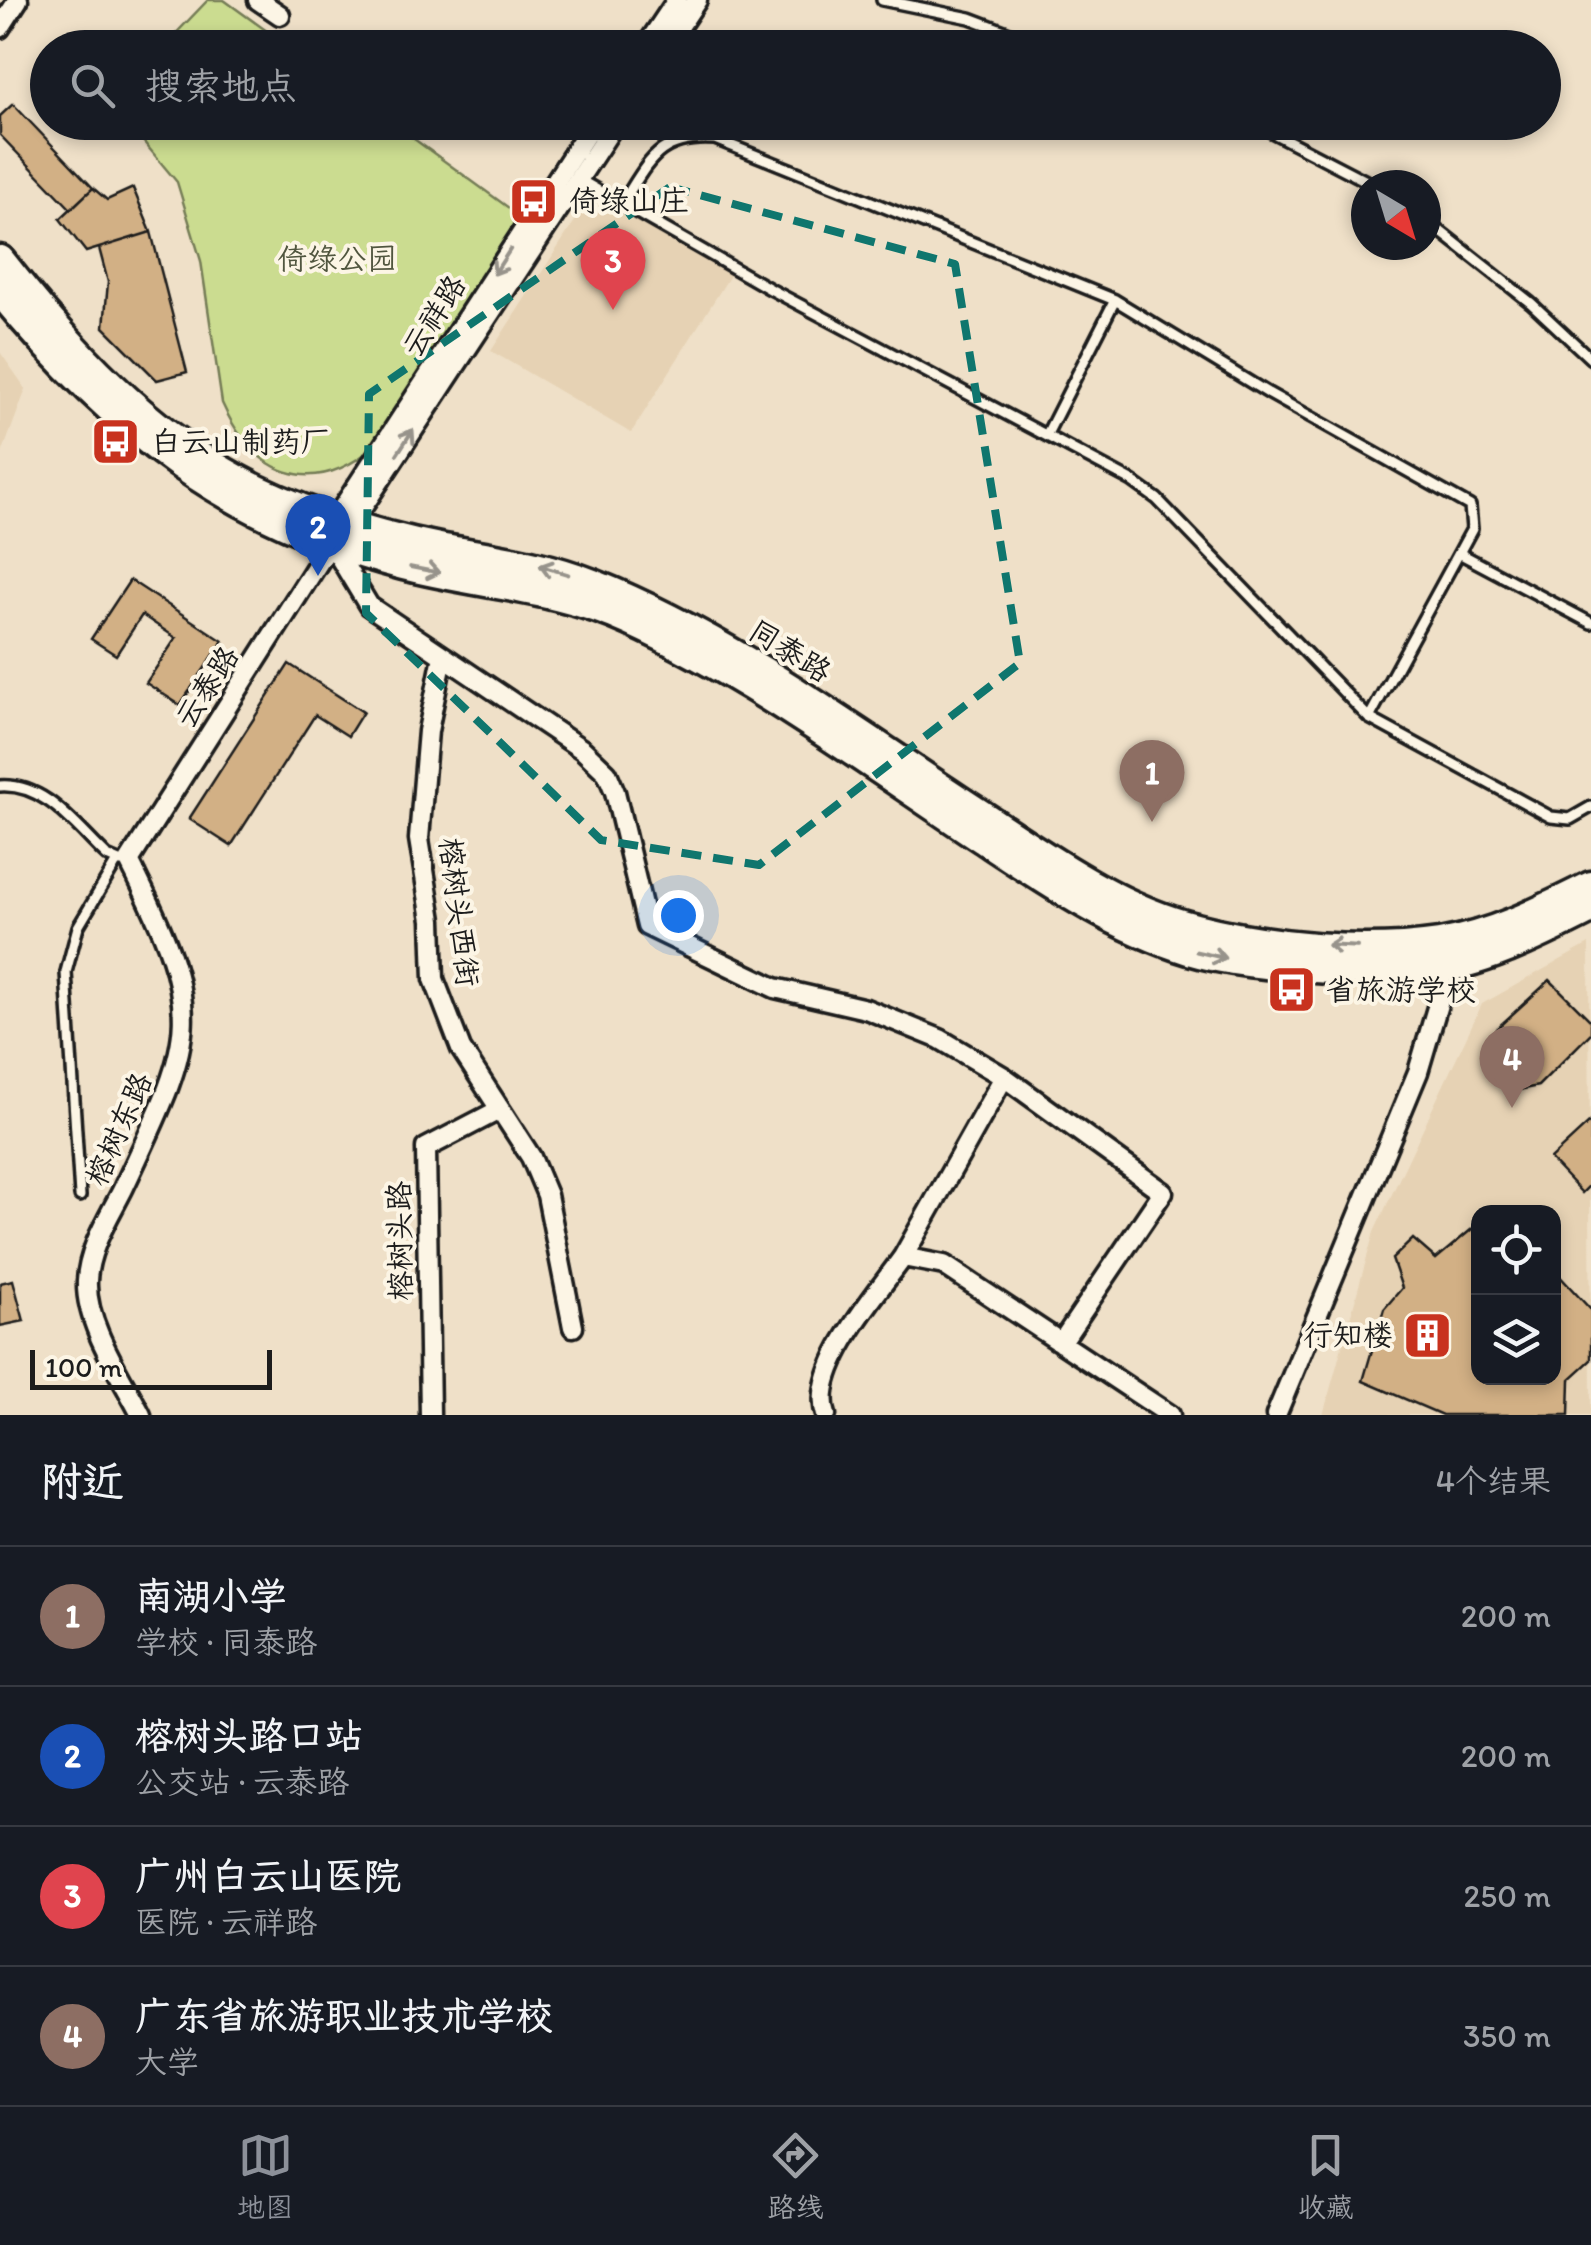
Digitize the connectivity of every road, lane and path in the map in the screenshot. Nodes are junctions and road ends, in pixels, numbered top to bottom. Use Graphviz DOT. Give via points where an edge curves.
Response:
graph roads {
  1 [pos="18,0"];
  2 [pos="258,0"];
  3 [pos="677,0"];
  4 [pos="696,0"];
  5 [pos="882,0"];
  6 [pos="280,15"];
  7 [pos="0,28"];
  8 [pos="657,30"];
  9 [pos="677,30"];
  10 [pos="1002,30"];
  11 [pos="586,140"];
  12 [pos="600,140"];
  13 [pos="688,140"];
  14 [pos="717,140"];
  15 [pos="1287,140"];
  16 [pos="1351,173"];
  17 [pos="570,175"];
  18 [pos="621,205"];
  19 [pos="1441,232"];
  20 [pos="0,260"];
  21 [pos="0,292"];
  22 [pos="1115,300"];
  23 [pos="1591,358"];
  24 [pos="1047,434"];
  25 [pos="340,528"];
  26 [pos="1460,553"];
  27 [pos="1591,624"];
  28 [pos="443,656"];
  29 [pos="1368,718"];
  30 [pos="0,786"];
  31 [pos="1591,807"];
  32 [pos="122,862"];
  33 [pos="1591,886"];
  34 [pos="1591,908"];
  35 [pos="1442,956"];
  36 [pos="1004,1077"];
  37 [pos="499,1110"];
  38 [pos="80,1196"];
  39 [pos="903,1258"];
  40 [pos="572,1327"];
  41 [pos="1061,1343"];
  42 [pos="141,1415"];
  43 [pos="430,1415"];
  44 [pos="826,1415"];
  45 [pos="1170,1415"];
  46 [pos="1276,1415"];
  1 -- 7 [label="street"];
  2 -- 6 [label="street"];
  3 -- 8 [label="street"];
  4 -- 9 [label="street"];
  5 -- 10 [label="lane"];
  11 -- 17 [label="street, 云祥路"];
  12 -- 17 [label="street, 云祥路"];
  13 -- 18 [label="lane" via="664,146"];
  14 -- 22 [label="lane"];
  15 -- 16 [label="lane"];
  17 -- 18 [label="lane"];
  17 -- 25 [label="street, 云祥路"];
  18 -- 24 [label="lane"];
  19 -- 23 [label="lane"];
  20 -- 25 [label="main road, 同泰路" via="88,364 164,432 241,480"];
  21 -- 25 [label="main road, 同泰路" via="75,380 141,438 216,488"];
  22 -- 24 [label="lane"];
  22 -- 26 [label="lane" via="1462,498 1473,514"];
  24 -- 29 [label="lane" via="1157,499"];
  25 -- 28 [label="street" via="370,606"];
  25 -- 32 [label="street, 云泰路"];
  25 -- 35 [label="main road, 同泰路" via="408,567 552,592 660,635 1043,878 1158,938 1218,957 1373,972"];
  26 -- 27 [label="lane"];
  26 -- 29 [label="lane"];
  28 -- 36 [label="street" via="607,773 647,926 775,988 866,1009 940,1039"];
  28 -- 37 [label="street, 榕树头西街" via="428,731 420,839 434,978 460,1048"];
  29 -- 31 [label="lane" via="1551,817 1570,819"];
  30 -- 32 [label="lane" via="41,794"];
  32 -- 38 [label="lane" via="78,928 66,972"];
  32 -- 42 [label="street, 榕树东路" via="168,941 185,1004 179,1060 86,1282 98,1326"];
  33 -- 35 [label="main road, 同泰路"];
  34 -- 35 [label="main road, 同泰路" via="1547,930"];
  35 -- 46 [label="street" via="1441,994 1418,1072"];
  36 -- 39 [label="street"];
  36 -- 41 [label="street" via="1163,1192"];
  37 -- 40 [label="street, 榕树头西街" via="547,1195"];
  37 -- 43 [label="street, 榕树头路" via="426,1148"];
  39 -- 41 [label="street" via="944,1265"];
  39 -- 44 [label="street" via="837,1350"];
  41 -- 45 [label="street"];
}
